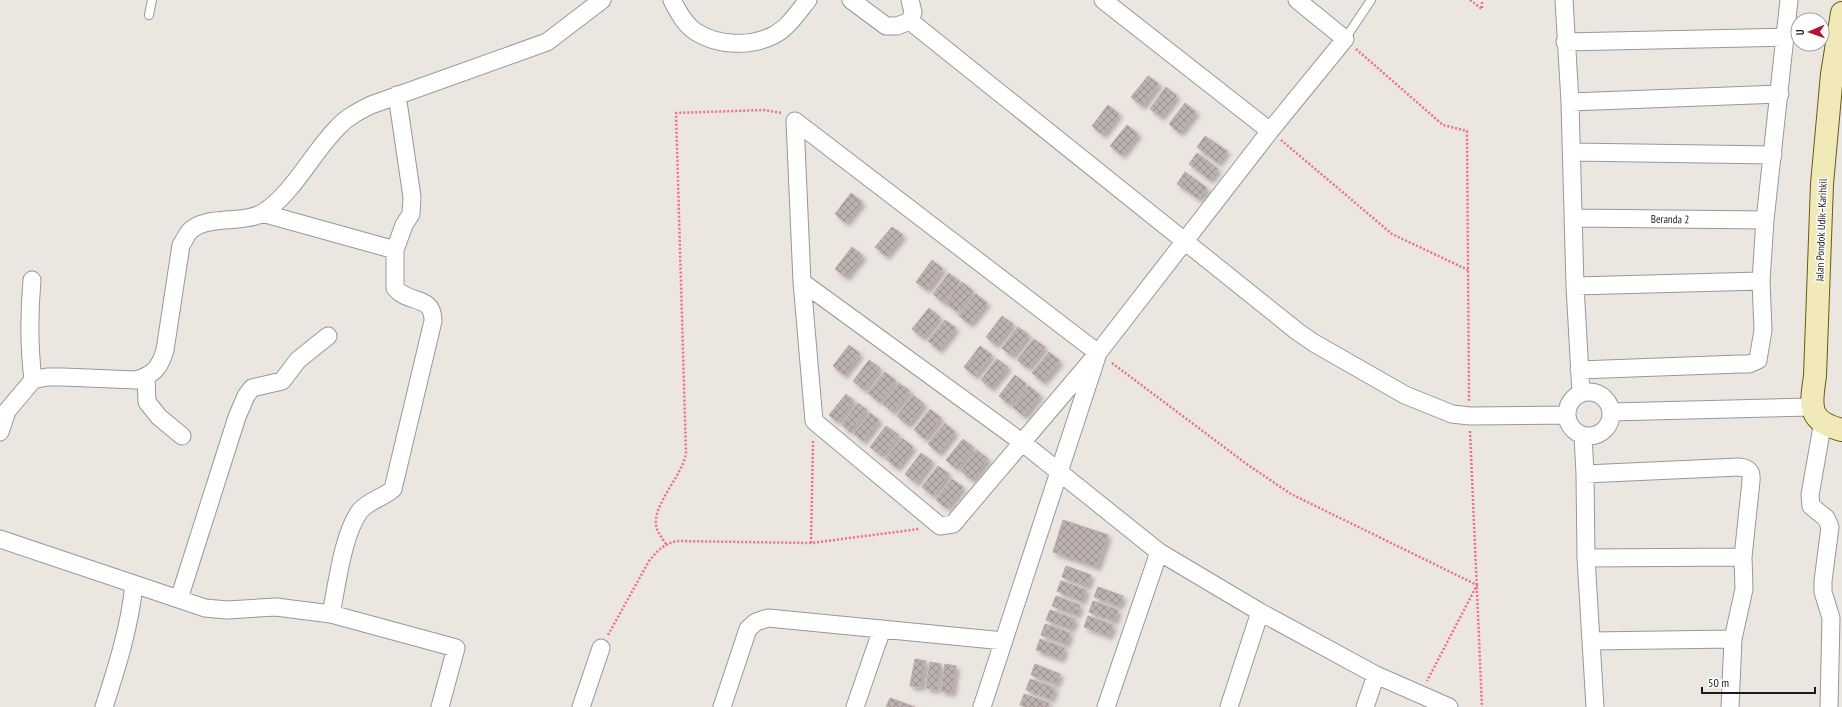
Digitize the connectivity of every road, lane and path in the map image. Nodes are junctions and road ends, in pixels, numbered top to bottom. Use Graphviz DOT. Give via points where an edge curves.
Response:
graph roads {
  1 [pos="152,0"];
  2 [pos="602,0"];
  3 [pos="672,0"];
  4 [pos="808,0"];
  5 [pos="851,0"];
  6 [pos="910,0"];
  7 [pos="1103,0"];
  8 [pos="1297,0"];
  9 [pos="1371,0"];
  10 [pos="1470,0"];
  11 [pos="1482,0"];
  12 [pos="1564,0"];
  13 [pos="1789,0"];
  14 [pos="1842,13"];
  15 [pos="149,15"];
  16 [pos="910,21"];
  17 [pos="1786,37"];
  18 [pos="1345,39"];
  19 [pos="1565,42"];
  20 [pos="1780,94"];
  21 [pos="397,95"];
  22 [pos="1570,102"];
  23 [pos="795,121"];
  24 [pos="1270,131"];
  25 [pos="1572,152"];
  26 [pos="1773,155"];
  27 [pos="262,213"];
  28 [pos="1574,218"];
  29 [pos="1765,220"];
  30 [pos="1185,242"];
  31 [pos="395,250"];
  32 [pos="1468,270"];
  33 [pos="32,280"];
  34 [pos="1761,281"];
  35 [pos="802,282"];
  36 [pos="1575,286"];
  37 [pos="328,336"];
  38 [pos="1098,353"];
  39 [pos="1579,370"];
  40 [pos="146,378"];
  41 [pos="33,380"];
  42 [pos="1581,393"];
  43 [pos="4,408"];
  44 [pos="1611,412"];
  45 [pos="1567,414"];
  46 [pos="1470,416"];
  47 [pos="1825,419"];
  48 [pos="814,421"];
  49 [pos="0,432"];
  50 [pos="1583,435"];
  51 [pos="182,436"];
  52 [pos="1023,442"];
  53 [pos="1060,474"];
  54 [pos="1585,474"];
  55 [pos="940,526"];
  56 [pos="0,539"];
  57 [pos="811,543"];
  58 [pos="666,544"];
  59 [pos="1159,552"];
  60 [pos="1743,557"];
  61 [pos="1586,558"];
  62 [pos="134,584"];
  63 [pos="1477,585"];
  64 [pos="179,599"];
  65 [pos="1260,612"];
  66 [pos="331,614"];
  67 [pos="882,630"];
  68 [pos="1733,639"];
  69 [pos="1004,641"];
  70 [pos="1591,641"];
  71 [pos="601,648"];
  72 [pos="1376,675"];
  73 [pos="1420,694"];
  74 [pos="104,707"];
  75 [pos="440,707"];
  76 [pos="581,707"];
  77 [pos="722,707"];
  78 [pos="855,707"];
  79 [pos="982,707"];
  80 [pos="1106,707"];
  81 [pos="1229,707"];
  82 [pos="1365,707"];
  83 [pos="1449,707"];
  84 [pos="1482,707"];
  85 [pos="1595,707"];
  86 [pos="1730,707"];
  87 [pos="1829,707"];
  1 -- 15 [label="lane"];
  2 -- 21 [label="street" via="547,42"];
  3 -- 4 [label="street" via="696,32 735,44 758,42 775,35"];
  5 -- 16 [label="street" via="886,26 897,26"];
  6 -- 16 [label="street" via="913,12"];
  7 -- 24 [label="street"];
  8 -- 18 [label="street"];
  9 -- 18 [label="lane"];
  10 -- 11 [label="path" via="1482,9"];
  12 -- 19 [label="street"];
  13 -- 17 [label="street"];
  14 -- 47 [label="street, Jalan Pondok Udik–Karihkil" via="1832,74 1822,184 1815,376"];
  16 -- 30 [label="street"];
  17 -- 19 [label="street"];
  17 -- 20 [label="street"];
  18 -- 24 [label="street"];
  18 -- 32 [label="path" via="1443,125 1467,131"];
  19 -- 22 [label="street"];
  20 -- 22 [label="street"];
  20 -- 26 [label="street"];
  21 -- 27 [label="street" via="353,114 338,126 278,201"];
  21 -- 31 [label="street" via="412,197 411,214"];
  22 -- 25 [label="street"];
  23 -- 35 [label="street"];
  23 -- 38 [label="street"];
  23 -- 58 [label="path" via="781,113 764,110 676,113 686,452 684,463 656,519 657,528"];
  24 -- 30 [label="street"];
  24 -- 32 [label="path" via="1392,234"];
  25 -- 26 [label="street"];
  25 -- 28 [label="street"];
  26 -- 29 [label="street"];
  27 -- 31 [label="street"];
  27 -- 40 [label="street" via="248,218 199,224 189,232 181,245 165,350 155,372"];
  28 -- 29 [label="street, Beranda 2"];
  28 -- 36 [label="street"];
  29 -- 34 [label="street"];
  30 -- 38 [label="street"];
  30 -- 46 [label="street" via="1314,344 1406,395 1452,414"];
  31 -- 66 [label="street" via="395,288 404,296 432,308 433,321 393,489 386,496 361,510 351,524"];
  32 -- 46 [label="path"];
  33 -- 41 [label="street" via="29,325"];
  34 -- 36 [label="street"];
  34 -- 39 [label="street" via="1763,330 1756,362"];
  35 -- 48 [label="street"];
  35 -- 52 [label="street"];
  36 -- 39 [label="street"];
  37 -- 64 [label="street" via="298,360 282,380 252,388 246,396"];
  38 -- 52 [label="street"];
  38 -- 53 [label="street"];
  38 -- 63 [label="path" via="1291,494"];
  39 -- 42 [label="street"];
  40 -- 41 [label="street" via="122,381 47,377"];
  40 -- 51 [label="street" via="147,402 159,417"];
  41 -- 43 [label="street"];
  42 -- 44 [label="street" via="1601,395"];
  42 -- 45 [label="street" via="1571,401"];
  43 -- 49 [label="street"];
  44 -- 47 [label="street"];
  44 -- 50 [label="street" via="1608,426 1603,431"];
  45 -- 46 [label="street"];
  45 -- 50 [label="street" via="1572,427"];
  46 -- 63 [label="path"];
  47 -- 87 [label="street" via="1810,495 1811,506 1826,518 1831,534 1823,581 1823,592 1831,618"];
  48 -- 55 [label="street"];
  48 -- 57 [label="path"];
  50 -- 54 [label="street"];
  52 -- 53 [label="street"];
  52 -- 55 [label="street" via="953,524"];
  53 -- 59 [label="street"];
  53 -- 69 [label="street"];
  54 -- 60 [label="street" via="1739,467 1748,469 1752,481"];
  54 -- 61 [label="street"];
  55 -- 57 [label="path"];
  56 -- 62 [label="street"];
  57 -- 58 [label="path"];
  58 -- 71 [label="path" via="649,561"];
  59 -- 65 [label="street"];
  59 -- 80 [label="street"];
  60 -- 61 [label="street"];
  60 -- 68 [label="street" via="1744,589"];
  61 -- 70 [label="street"];
  62 -- 64 [label="street"];
  62 -- 74 [label="street" via="127,627 114,680"];
  63 -- 73 [label="path"];
  63 -- 84 [label="path"];
  64 -- 66 [label="street" via="205,608 227,610 276,607"];
  65 -- 72 [label="street"];
  65 -- 81 [label="street"];
  66 -- 75 [label="street" via="456,648"];
  67 -- 69 [label="street"];
  67 -- 77 [label="street" via="768,618 756,622 748,629"];
  67 -- 78 [label="street"];
  68 -- 70 [label="street"];
  68 -- 86 [label="street"];
  69 -- 79 [label="street"];
  70 -- 85 [label="street"];
  71 -- 76 [label="street"];
  72 -- 73 [label="street"];
  72 -- 82 [label="street"];
  73 -- 83 [label="street"];
}
